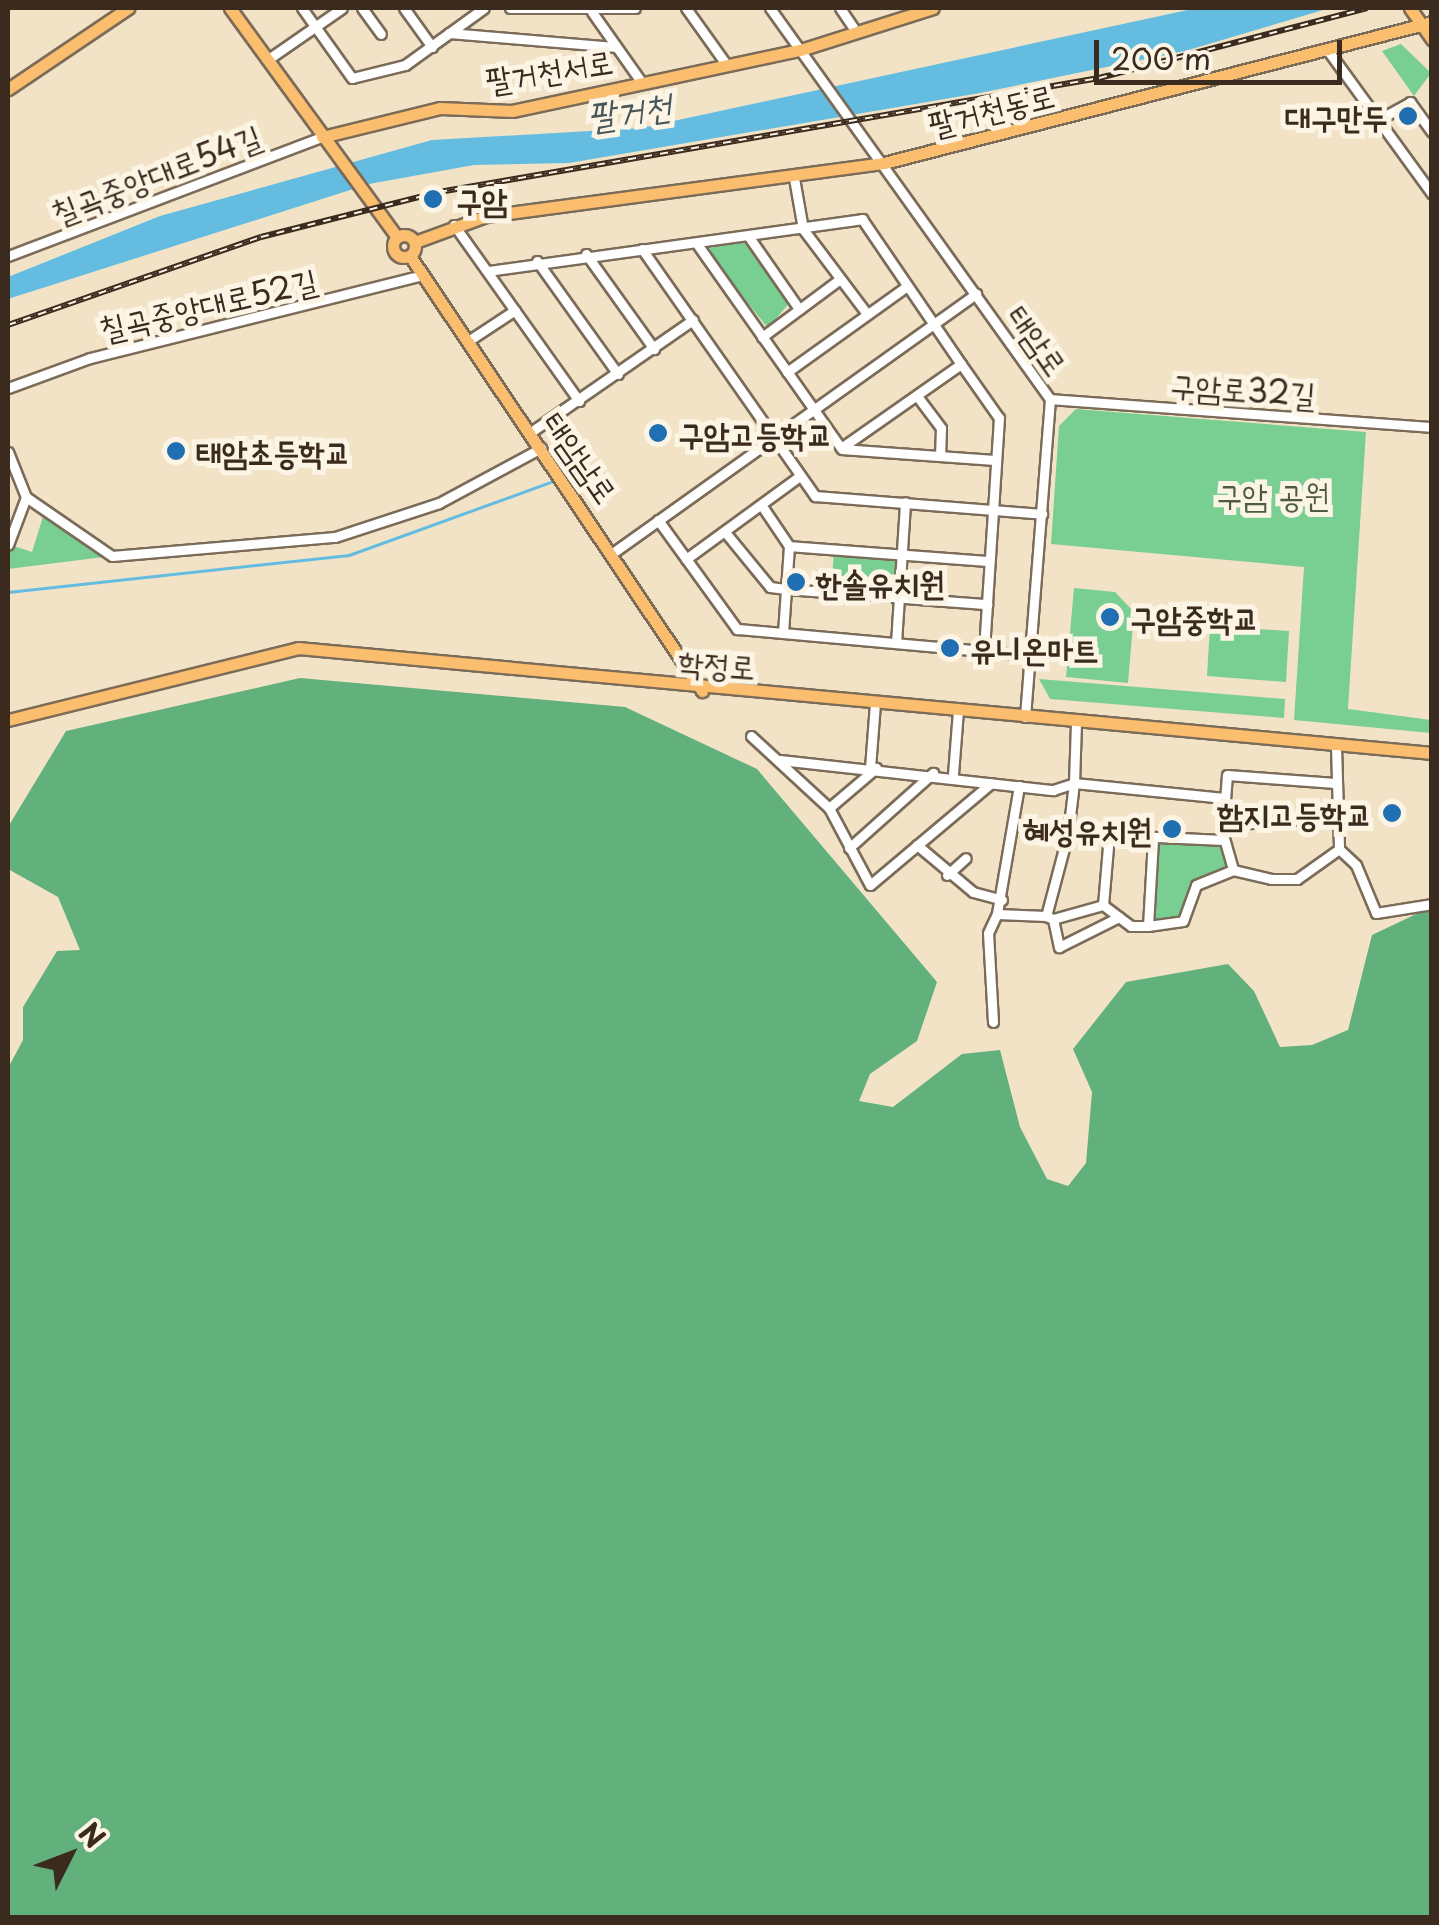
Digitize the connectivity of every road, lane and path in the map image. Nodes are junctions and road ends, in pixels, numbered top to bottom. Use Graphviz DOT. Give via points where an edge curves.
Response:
graph roads {
  1 [pos="128,8"];
  2 [pos="230,8"];
  3 [pos="302,8"];
  4 [pos="342,8"];
  5 [pos="362,8"];
  6 [pos="404,8"];
  7 [pos="484,8"];
  8 [pos="510,8"];
  9 [pos="635,8"];
  10 [pos="686,8"];
  11 [pos="770,8"];
  12 [pos="840,8"];
  13 [pos="933,8"];
  14 [pos="1410,8"];
  15 [pos="538,9"];
  16 [pos="592,12"];
  17 [pos="1426,24"];
  18 [pos="316,26"];
  19 [pos="853,28"];
  20 [pos="449,33"];
  21 [pos="381,34"];
  22 [pos="1432,40"];
  23 [pos="432,46"];
  24 [pos="614,46"];
  25 [pos="800,50"];
  26 [pos="1330,52"];
  27 [pos="267,60"];
  28 [pos="726,64"];
  29 [pos="642,83"];
  30 [pos="8,88"];
  31 [pos="1378,120"];
  32 [pos="1432,132"];
  33 [pos="324,140"];
  34 [pos="884,163"];
  35 [pos="794,178"];
  36 [pos="1432,194"];
  37 [pos="454,225"];
  38 [pos="803,229"];
  39 [pos="396,237"];
  40 [pos="749,237"];
  41 [pos="415,242"];
  42 [pos="698,245"];
  43 [pos="642,250"];
  44 [pos="586,254"];
  45 [pos="8,256"];
  46 [pos="410,256"];
  47 [pos="537,261"];
  48 [pos="488,271"];
  49 [pos="422,275"];
  50 [pos="840,278"];
  51 [pos="907,286"];
  52 [pos="976,294"];
  53 [pos="800,309"];
  54 [pos="516,310"];
  55 [pos="866,314"];
  56 [pos="693,320"];
  57 [pos="933,325"];
  58 [pos="762,337"];
  59 [pos="468,341"];
  60 [pos="654,349"];
  61 [pos="961,364"];
  62 [pos="787,372"];
  63 [pos="618,374"];
  64 [pos="8,388"];
  65 [pos="917,396"];
  66 [pos="1050,399"];
  67 [pos="580,401"];
  68 [pos="815,409"];
  69 [pos="1432,426"];
  70 [pos="531,432"];
  71 [pos="774,438"];
  72 [pos="542,448"];
  73 [pos="841,448"];
  74 [pos="8,452"];
  75 [pos="940,456"];
  76 [pos="994,460"];
  77 [pos="800,476"];
  78 [pos="26,496"];
  79 [pos="905,502"];
  80 [pos="762,506"];
  81 [pos="992,510"];
  82 [pos="1042,514"];
  83 [pos="658,520"];
  84 [pos="725,532"];
  85 [pos="8,545"];
  86 [pos="790,546"];
  87 [pos="614,552"];
  88 [pos="901,554"];
  89 [pos="686,559"];
  90 [pos="989,561"];
  91 [pos="786,589"];
  92 [pos="899,596"];
  93 [pos="987,604"];
  94 [pos="783,633"];
  95 [pos="896,643"];
  96 [pos="984,650"];
  97 [pos="1029,655"];
  98 [pos="702,691"];
  99 [pos="875,702"];
  100 [pos="958,710"];
  101 [pos="1025,717"];
  102 [pos="8,720"];
  103 [pos="1076,722"];
  104 [pos="751,736"];
  105 [pos="1336,746"];
  106 [pos="1432,753"];
  107 [pos="780,760"];
  108 [pos="873,768"];
  109 [pos="933,772"];
  110 [pos="953,774"];
  111 [pos="991,783"];
  112 [pos="1074,783"];
  113 [pos="1336,784"];
  114 [pos="1019,786"];
  115 [pos="1224,798"];
  116 [pos="829,808"];
  117 [pos="1338,817"];
  118 [pos="1223,825"];
  119 [pos="1068,833"];
  120 [pos="1109,835"];
  121 [pos="1154,839"];
  122 [pos="1224,840"];
  123 [pos="917,845"];
  124 [pos="849,848"];
  125 [pos="1338,849"];
  126 [pos="966,858"];
  127 [pos="1234,870"];
  128 [pos="947,875"];
  129 [pos="1002,900"];
  130 [pos="1103,904"];
  131 [pos="1432,904"];
  132 [pos="997,914"];
  133 [pos="1049,917"];
  134 [pos="1119,917"];
  135 [pos="1148,926"];
  136 [pos="992,1022"];
  1 -- 30 [label="main road"];
  2 -- 27 [label="main road"];
  3 -- 18 [label="street"];
  4 -- 18 [label="street"];
  5 -- 21 [label="street"];
  6 -- 23 [label="street"];
  7 -- 20 [label="street"];
  8 -- 15 [label="street"];
  9 -- 16 [label="street"];
  10 -- 28 [label="street"];
  11 -- 25 [label="street"];
  12 -- 19 [label="street"];
  13 -- 19 [label="main road, 팔거천서로"];
  14 -- 17 [label="main road"];
  15 -- 16 [label="street"];
  16 -- 24 [label="street"];
  17 -- 22 [label="main road"];
  17 -- 26 [label="main road, 팔거천동로"];
  18 -- 23 [label="street" via="352,78 404,66"];
  18 -- 27 [label="street"];
  19 -- 25 [label="main road, 팔거천서로"];
  20 -- 23 [label="street"];
  20 -- 24 [label="street"];
  24 -- 29 [label="street"];
  25 -- 28 [label="main road, 팔거천서로"];
  25 -- 34 [label="street, 태암로"];
  26 -- 31 [label="street"];
  26 -- 34 [label="main road, 팔거천동로"];
  27 -- 33 [label="main road"];
  28 -- 29 [label="main road, 팔거천서로"];
  29 -- 33 [label="main road, 팔거천서로" via="512,110 440,108"];
  31 -- 32 [label="street" via="1410,102"];
  31 -- 36 [label="street"];
  33 -- 39 [label="main road"];
  33 -- 45 [label="street, 칠곡중앙대로54길"];
  34 -- 35 [label="main road, 팔거천동로"];
  34 -- 52 [label="street, 태암로"];
  35 -- 37 [label="main road, 팔거천동로"];
  35 -- 38 [label="street"];
  37 -- 41 [label="main road, 팔거천동로"];
  37 -- 48 [label="street"];
  38 -- 40 [label="street"];
  38 -- 50 [label="street"];
  38 -- 51 [label="street" via="862,219"];
  39 -- 41 [label="main road"];
  39 -- 46 [label="main road, 태암남로" via="394,251"];
  40 -- 42 [label="street"];
  40 -- 53 [label="street"];
  41 -- 46 [label="main road"];
  42 -- 43 [label="street"];
  42 -- 58 [label="street"];
  43 -- 44 [label="street"];
  43 -- 56 [label="street"];
  44 -- 47 [label="street"];
  44 -- 60 [label="street"];
  46 -- 49 [label="main road, 태암남로"];
  47 -- 48 [label="street"];
  47 -- 63 [label="street"];
  48 -- 54 [label="street"];
  49 -- 59 [label="main road, 태암남로"];
  49 -- 64 [label="street, 칠곡중앙대로52길" via="90,358"];
  50 -- 53 [label="street"];
  50 -- 55 [label="street"];
  51 -- 55 [label="street"];
  51 -- 57 [label="street"];
  52 -- 57 [label="street"];
  52 -- 66 [label="street, 태암로"];
  53 -- 58 [label="street"];
  54 -- 59 [label="street"];
  54 -- 67 [label="street"];
  55 -- 62 [label="street"];
  56 -- 60 [label="street"];
  56 -- 71 [label="street"];
  57 -- 61 [label="street"];
  57 -- 68 [label="street"];
  58 -- 62 [label="street"];
  59 -- 70 [label="main road, 태암남로"];
  60 -- 63 [label="street"];
  61 -- 65 [label="street"];
  61 -- 76 [label="street" via="998,418"];
  62 -- 68 [label="street"];
  63 -- 67 [label="street"];
  65 -- 73 [label="street"];
  65 -- 75 [label="street" via="942,428"];
  66 -- 69 [label="street, 구암로32길"];
  66 -- 82 [label="street, 태암로"];
  67 -- 70 [label="street"];
  68 -- 71 [label="street"];
  68 -- 73 [label="street"];
  70 -- 72 [label="main road, 태암남로"];
  71 -- 77 [label="street"];
  71 -- 83 [label="street"];
  72 -- 78 [label="street" via="438,503 335,537 112,556"];
  72 -- 87 [label="main road, 태암남로"];
  73 -- 75 [label="street"];
  74 -- 78 [label="street"];
  75 -- 76 [label="street"];
  76 -- 81 [label="street"];
  77 -- 79 [label="street" via="815,496"];
  77 -- 80 [label="street"];
  78 -- 85 [label="street"];
  79 -- 81 [label="street"];
  79 -- 88 [label="street"];
  80 -- 84 [label="street"];
  80 -- 86 [label="street"];
  81 -- 82 [label="street"];
  81 -- 90 [label="street"];
  82 -- 97 [label="street, 태암로"];
  83 -- 87 [label="street"];
  83 -- 89 [label="street"];
  84 -- 89 [label="street"];
  84 -- 91 [label="street" via="764,584"];
  86 -- 88 [label="street"];
  86 -- 91 [label="street"];
  87 -- 98 [label="main road, 태암남로"];
  88 -- 90 [label="street"];
  88 -- 92 [label="street"];
  89 -- 94 [label="street" via="737,629"];
  90 -- 93 [label="street"];
  91 -- 92 [label="street"];
  91 -- 94 [label="street"];
  92 -- 93 [label="street"];
  92 -- 95 [label="street"];
  93 -- 96 [label="street"];
  94 -- 95 [label="street"];
  95 -- 96 [label="street"];
  96 -- 97 [label="street"];
  97 -- 101 [label="street, 태암로"];
  98 -- 99 [label="main road, 학정로"];
  98 -- 102 [label="main road, 학정로" via="298,648"];
  99 -- 100 [label="main road, 학정로"];
  99 -- 108 [label="street"];
  100 -- 101 [label="main road, 학정로"];
  100 -- 110 [label="street"];
  101 -- 103 [label="main road, 학정로"];
  103 -- 105 [label="main road, 학정로"];
  103 -- 112 [label="street"];
  104 -- 107 [label="street"];
  105 -- 106 [label="main road, 학정로"];
  105 -- 113 [label="street"];
  107 -- 108 [label="street"];
  107 -- 116 [label="street" via="797,787"];
  108 -- 109 [label="street"];
  108 -- 116 [label="street"];
  109 -- 110 [label="street"];
  109 -- 124 [label="street"];
  110 -- 111 [label="street"];
  111 -- 114 [label="street"];
  111 -- 123 [label="street"];
  112 -- 114 [label="street"];
  112 -- 115 [label="street"];
  112 -- 119 [label="street"];
  113 -- 115 [label="street" via="1227,774"];
  113 -- 117 [label="street"];
  114 -- 129 [label="street"];
  115 -- 118 [label="street"];
  116 -- 124 [label="street"];
  117 -- 118 [label="street"];
  117 -- 125 [label="street"];
  118 -- 122 [label="street"];
  119 -- 120 [label="street"];
  119 -- 133 [label="street"];
  120 -- 121 [label="street"];
  120 -- 130 [label="street"];
  121 -- 122 [label="street"];
  121 -- 135 [label="street"];
  122 -- 127 [label="street"];
  123 -- 124 [label="street" via="870,884"];
  123 -- 128 [label="street"];
  125 -- 127 [label="street" via="1297,879"];
  125 -- 131 [label="street" via="1356,865 1376,913"];
  126 -- 128 [label="street"];
  127 -- 135 [label="street" via="1196,885 1182,921"];
  128 -- 129 [label="street"];
  129 -- 132 [label="street"];
  130 -- 133 [label="street"];
  130 -- 134 [label="street"];
  132 -- 133 [label="street"];
  132 -- 136 [label="street" via="988,933"];
  133 -- 134 [label="street" via="1059,947"];
  134 -- 135 [label="street"];
}
